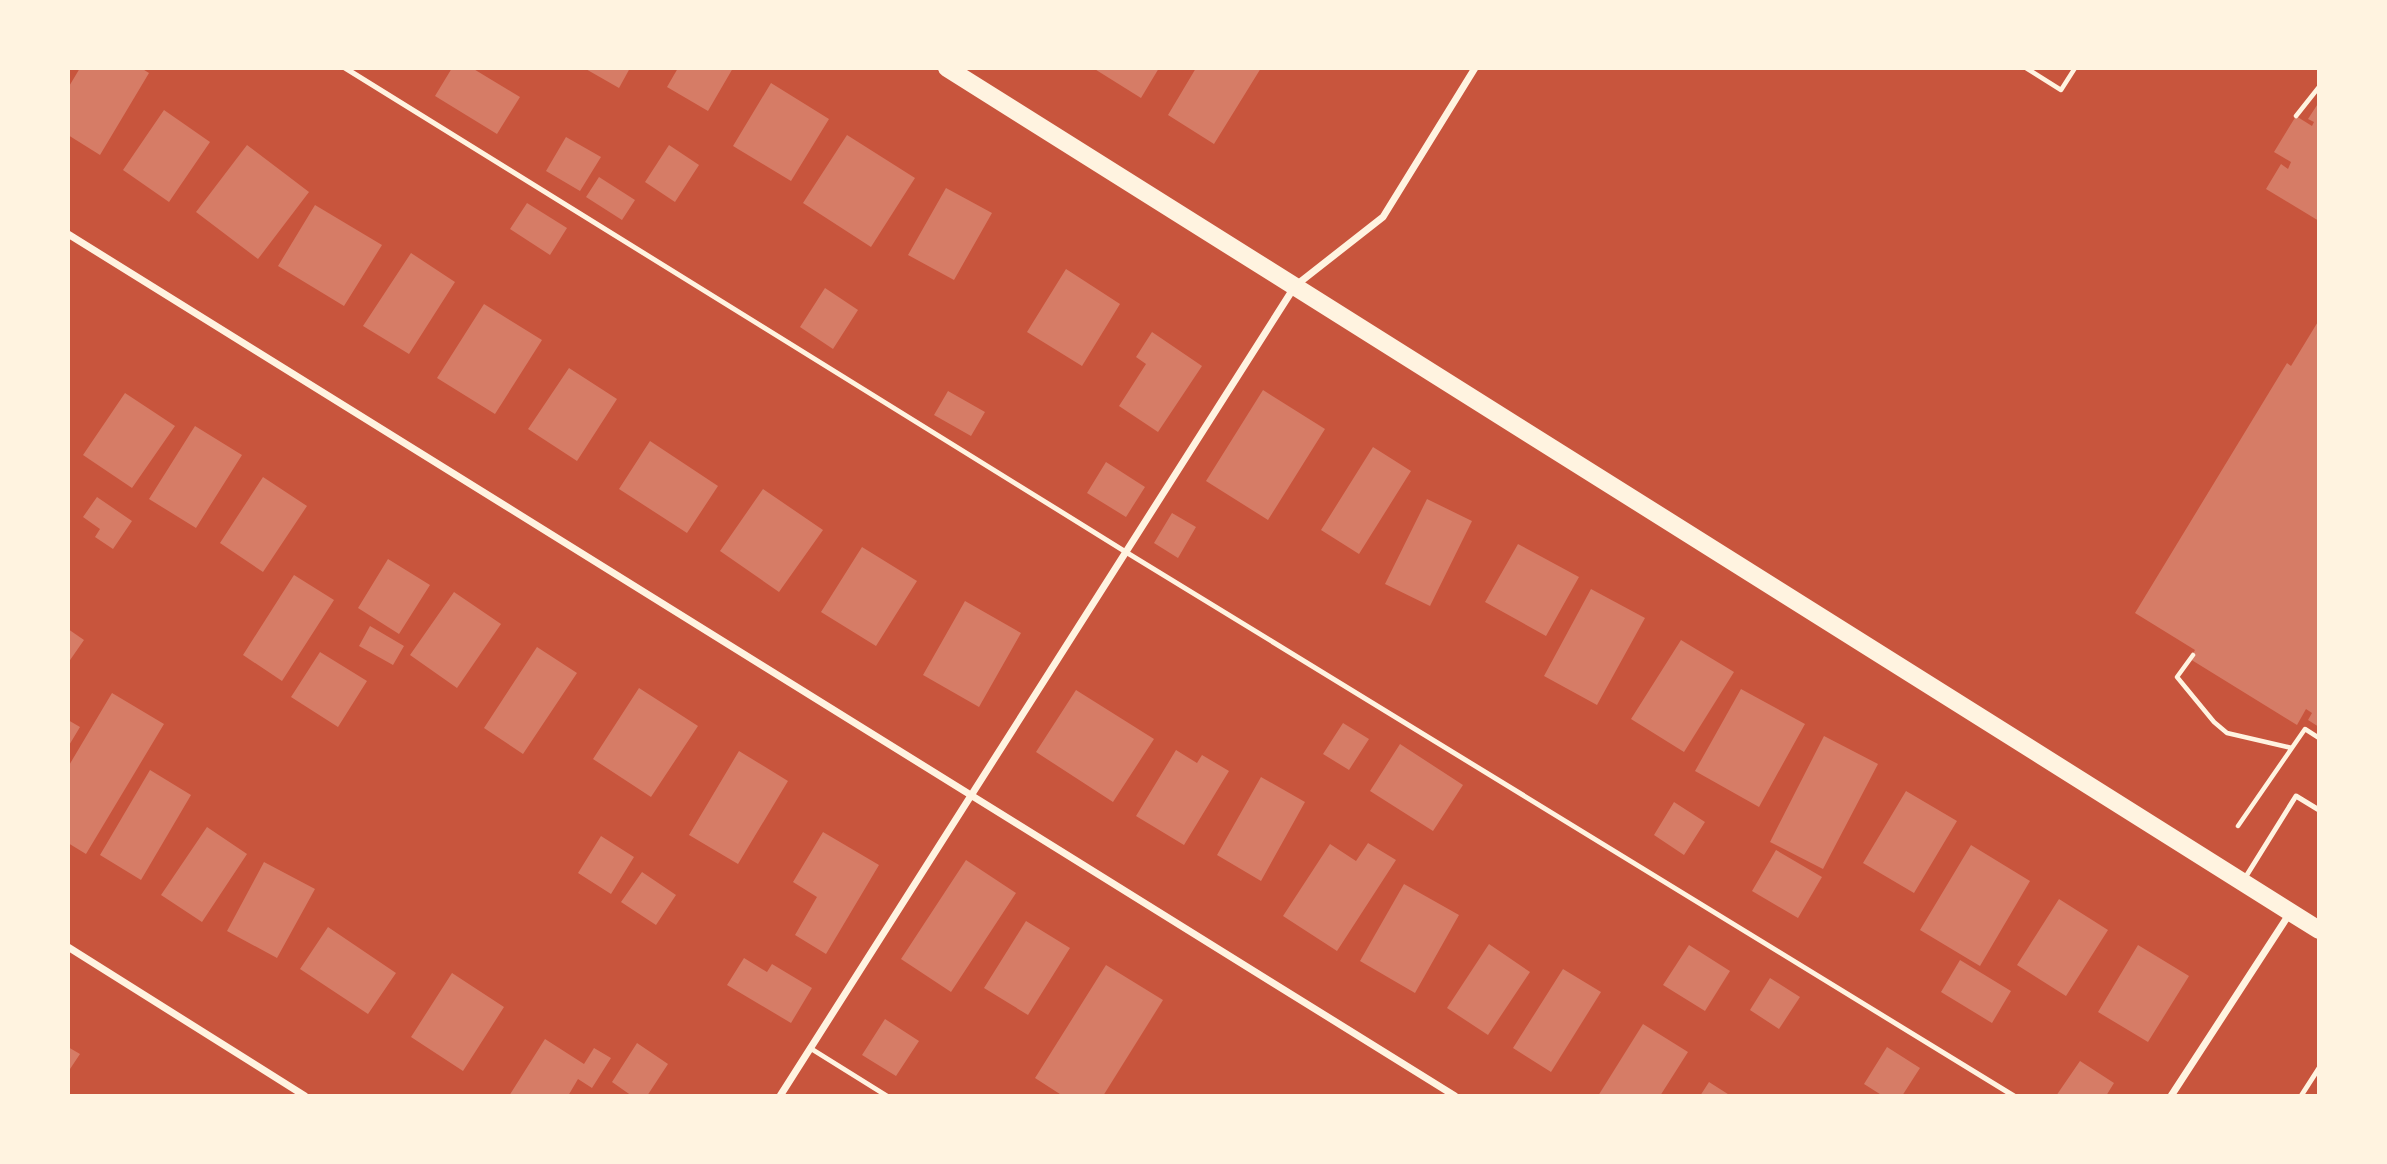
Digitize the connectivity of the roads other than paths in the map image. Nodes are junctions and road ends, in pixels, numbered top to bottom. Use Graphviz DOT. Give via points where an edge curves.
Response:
graph roads {
  1 [pos="345,68"];
  2 [pos="947,68"];
  3 [pos="1475,68"];
  4 [pos="68,234"];
  5 [pos="1296,286"];
  6 [pos="1126,552"];
  7 [pos="971,795"];
  8 [pos="2319,810"];
  9 [pos="2242,883"];
  10 [pos="2290,913"];
  11 [pos="2318,928"];
  12 [pos="68,947"];
  13 [pos="810,1048"];
  14 [pos="2319,1068"];
  15 [pos="305,1096"];
  16 [pos="780,1096"];
  17 [pos="887,1096"];
  18 [pos="1455,1096"];
  19 [pos="2014,1096"];
  20 [pos="2171,1096"];
  21 [pos="2301,1096"];
  1 -- 6 [label="lane"];
  2 -- 5 [label="main road"];
  3 -- 5 [label="street" via="1383,217"];
  4 -- 7 [label="street"];
  5 -- 6 [label="street"];
  5 -- 9 [label="main road"];
  6 -- 7 [label="street"];
  6 -- 19 [label="lane"];
  7 -- 13 [label="street"];
  7 -- 18 [label="street"];
  8 -- 9 [label="lane" via="2296,796"];
  9 -- 10 [label="main road"];
  10 -- 11 [label="main road"];
  10 -- 20 [label="street"];
  12 -- 15 [label="street"];
  13 -- 16 [label="street"];
  13 -- 17 [label="lane"];
  14 -- 21 [label="lane"];
}
